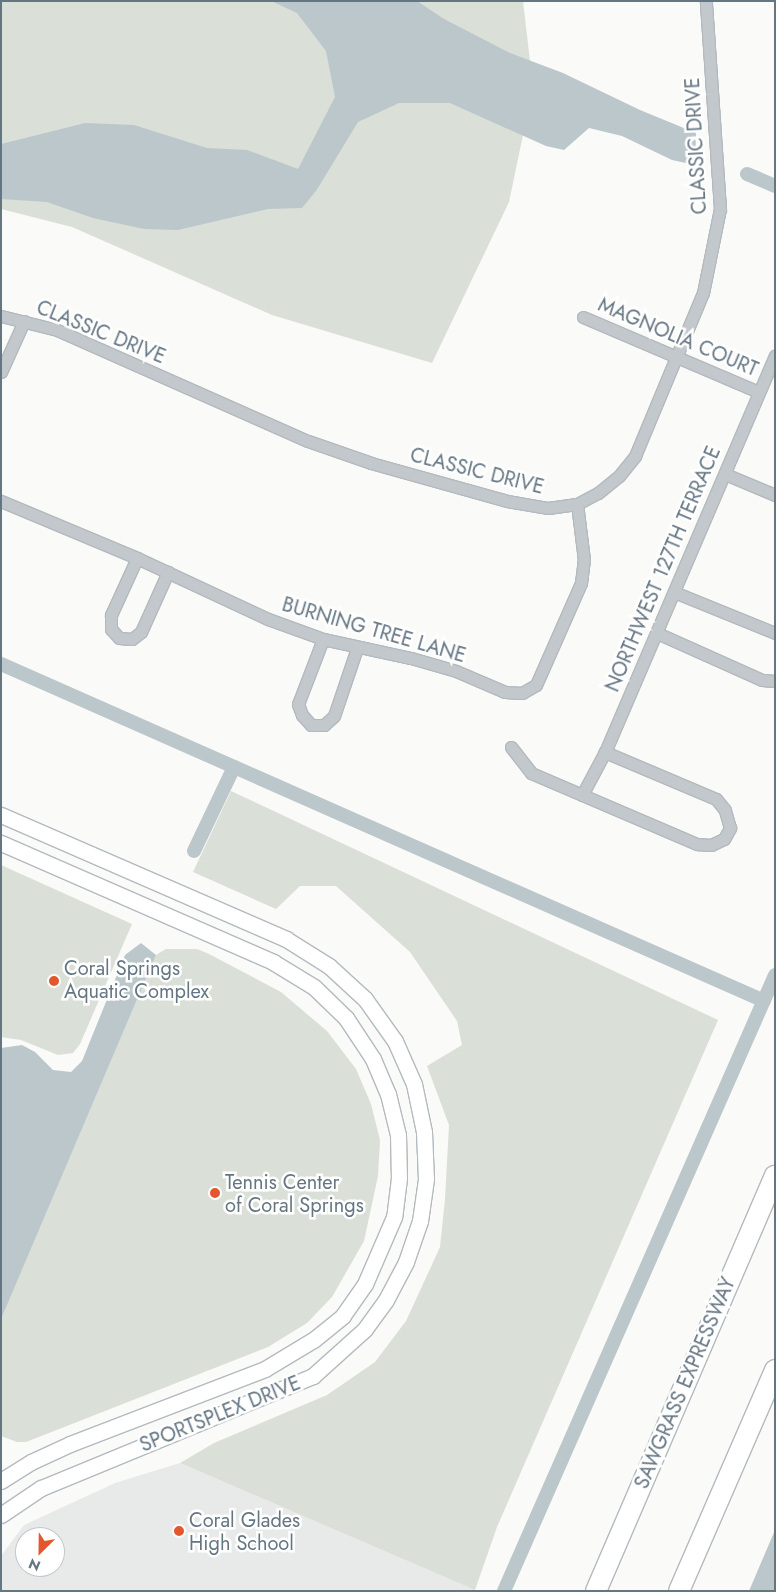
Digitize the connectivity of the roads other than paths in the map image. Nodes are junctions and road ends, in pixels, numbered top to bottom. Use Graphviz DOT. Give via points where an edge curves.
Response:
graph roads {
  1 [pos="706,1"];
  2 [pos="1,316"];
  3 [pos="583,316"];
  4 [pos="24,321"];
  5 [pos="775,356"];
  6 [pos="678,358"];
  7 [pos="1,372"];
  8 [pos="759,392"];
  9 [pos="725,474"];
  10 [pos="775,495"];
  11 [pos="1,501"];
  12 [pos="577,504"];
  13 [pos="137,558"];
  14 [pos="168,572"];
  15 [pos="674,592"];
  16 [pos="657,633"];
  17 [pos="775,633"];
  18 [pos="323,639"];
  19 [pos="357,648"];
  20 [pos="775,681"];
  21 [pos="511,747"];
  22 [pos="605,752"];
  23 [pos="582,795"];
  24 [pos="1,815"];
  25 [pos="1,843"];
  26 [pos="775,1176"];
  27 [pos="775,1370"];
  28 [pos="1,1481"];
  29 [pos="1,1515"];
  30 [pos="596,1591"];
  31 [pos="679,1591"];
  1 -- 6 [label="street, CLASSIC DRIVE" via="720,209 703,293"];
  2 -- 4 [label="street, CLASSIC DRIVE"];
  3 -- 6 [label="street, MAGNOLIA COURT"];
  4 -- 7 [label="street"];
  4 -- 12 [label="street, CLASSIC DRIVE" via="57,330 308,441 371,463 507,501 548,508"];
  5 -- 8 [label="street, NORTHWEST 127TH TERRACE"];
  6 -- 8 [label="street, MAGNOLIA COURT"];
  6 -- 12 [label="street, CLASSIC DRIVE" via="635,456 620,476 598,494"];
  8 -- 9 [label="street, NORTHWEST 127TH TERRACE"];
  9 -- 10 [label="street"];
  9 -- 15 [label="street, NORTHWEST 127TH TERRACE"];
  11 -- 13 [label="street, BURNING TREE LANE"];
  12 -- 19 [label="street, BURNING TREE LANE" via="584,560 581,583 536,685 522,693 506,692 456,671"];
  13 -- 14 [label="street, BURNING TREE LANE"];
  13 -- 14 [label="street" via="111,615 111,629 119,638 132,639 141,632"];
  14 -- 18 [label="street, BURNING TREE LANE" via="268,619"];
  15 -- 16 [label="street, NORTHWEST 127TH TERRACE"];
  15 -- 17 [label="street"];
  16 -- 20 [label="street" via="762,680"];
  16 -- 22 [label="street, NORTHWEST 127TH TERRACE"];
  18 -- 19 [label="street, BURNING TREE LANE"];
  18 -- 19 [label="street" via="298,704 311,725 324,725 334,716"];
  21 -- 23 [label="street" via="530,773"];
  22 -- 23 [label="street, NORTHWEST 127TH TERRACE"];
  22 -- 23 [label="street" via="716,799 725,810 730,828 724,839 711,846 697,844"];
  24 -- 29 [label="street, SPORTSPLEX DRIVE" via="286,939 329,966 365,999 395,1041 414,1084 424,1132 426,1180 420,1221 406,1262 386,1300 364,1330 313,1376 41,1488"];
  25 -- 28 [label="street, SPORTSPLEX DRIVE" via="273,962 314,987 346,1018 373,1059 388,1094 398,1135 399,1178 394,1217 365,1284 343,1316 313,1340 265,1369 70,1444 30,1462"];
  26 -- 30 [label="highway, SAWGRASS EXPRESSWAY"];
  27 -- 31 [label="highway"];
}
